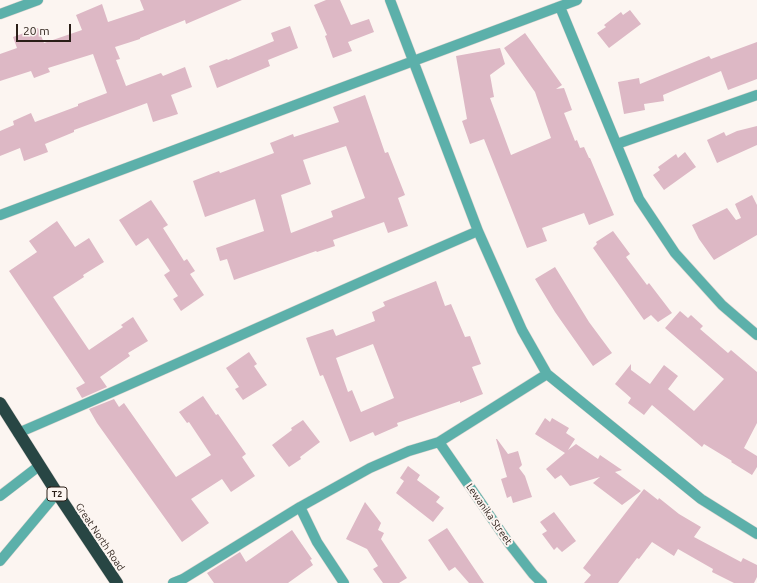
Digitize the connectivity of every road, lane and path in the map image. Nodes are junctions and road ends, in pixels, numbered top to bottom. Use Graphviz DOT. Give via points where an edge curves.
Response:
graph roads {
  1 [pos="38,0"];
  2 [pos="390,0"];
  3 [pos="577,0"];
  4 [pos="560,7"];
  5 [pos="0,14"];
  6 [pos="413,60"];
  7 [pos="757,94"];
  8 [pos="617,144"];
  9 [pos="0,215"];
  10 [pos="478,231"];
  11 [pos="757,335"];
  12 [pos="547,374"];
  13 [pos="0,403"];
  14 [pos="18,433"];
  15 [pos="439,442"];
  16 [pos="39,466"];
  17 [pos="57,493"];
  18 [pos="0,496"];
  19 [pos="300,507"];
  20 [pos="757,534"];
  21 [pos="0,561"];
  22 [pos="117,583"];
  23 [pos="173,583"];
  24 [pos="344,583"];
  25 [pos="542,583"];
  1 -- 5 [label="street"];
  2 -- 6 [label="street"];
  3 -- 4 [label="street"];
  4 -- 6 [label="street"];
  4 -- 8 [label="street"];
  6 -- 9 [label="street"];
  6 -- 10 [label="street"];
  7 -- 8 [label="street"];
  8 -- 11 [label="street" via="639,199 675,253 722,305"];
  10 -- 12 [label="street" via="522,330"];
  10 -- 14 [label="street"];
  12 -- 15 [label="street"];
  12 -- 20 [label="street" via="701,499"];
  13 -- 14 [label="highway, Great North Road / T2"];
  14 -- 16 [label="highway, Great North Road / T2"];
  15 -- 19 [label="street" via="409,451 370,468"];
  15 -- 25 [label="street, Lewanika Street" via="508,542"];
  16 -- 17 [label="highway, Great North Road / T2"];
  16 -- 18 [label="street"];
  17 -- 21 [label="street"];
  17 -- 22 [label="highway, Great North Road / T2"];
  19 -- 23 [label="street"];
  19 -- 24 [label="street" via="317,542"];
}
